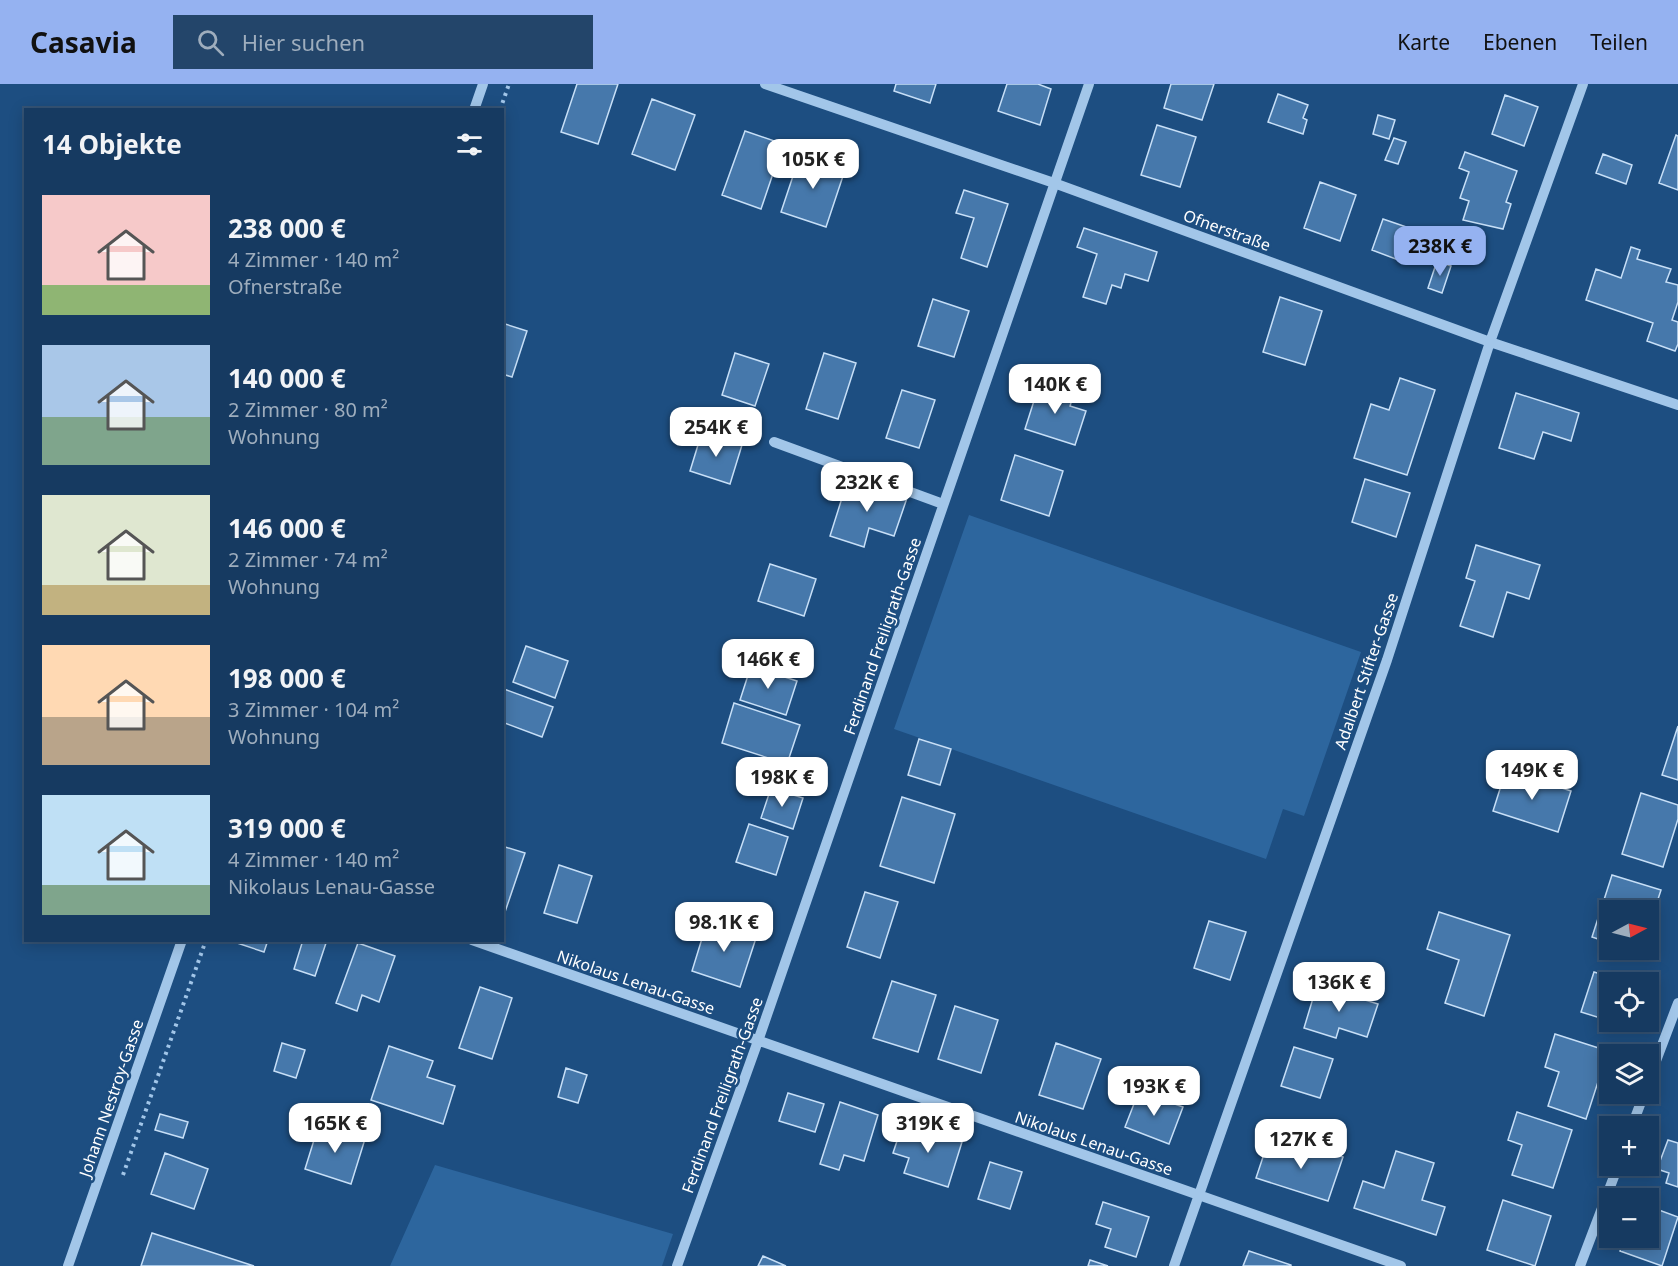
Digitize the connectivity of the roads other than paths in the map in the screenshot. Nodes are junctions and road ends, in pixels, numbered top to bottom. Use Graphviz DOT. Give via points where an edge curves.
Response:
graph roads {
  1 [pos="483,84"];
  2 [pos="765,84"];
  3 [pos="1089,84"];
  4 [pos="1582,84"];
  5 [pos="475,108"];
  6 [pos="1054,183"];
  7 [pos="1490,342"];
  8 [pos="1678,405"];
  9 [pos="774,442"];
  10 [pos="943,504"];
  11 [pos="181,942"];
  12 [pos="478,942"];
  13 [pos="1678,1003"];
  14 [pos="758,1041"];
  15 [pos="1659,1053"];
  16 [pos="1614,1176"];
  17 [pos="1199,1196"];
  18 [pos="68,1266"];
  19 [pos="677,1266"];
  20 [pos="1174,1266"];
  21 [pos="1401,1266"];
  22 [pos="1580,1266"];
  1 -- 5 [label="street"];
  2 -- 6 [label="street, Ofnerstraße"];
  3 -- 6 [label="street, Ferdinand Freiligrath-Gasse"];
  4 -- 7 [label="street, Adalbert Stifter-Gasse"];
  6 -- 7 [label="street, Ofnerstraße"];
  6 -- 10 [label="street, Ferdinand Freiligrath-Gasse"];
  7 -- 8 [label="street, Ofnerstraße"];
  7 -- 17 [label="street, Adalbert Stifter-Gasse" via="1387,660"];
  9 -- 10 [label="street"];
  10 -- 14 [label="street, Ferdinand Freiligrath-Gasse"];
  11 -- 18 [label="street, Johann Nestroy-Gasse"];
  12 -- 14 [label="street, Nikolaus Lenau-Gasse"];
  13 -- 15 [label="street"];
  14 -- 17 [label="street, Nikolaus Lenau-Gasse"];
  14 -- 19 [label="street, Ferdinand Freiligrath-Gasse"];
  16 -- 22 [label="street"];
  17 -- 20 [label="street, Adalbert Stifter-Gasse"];
  17 -- 21 [label="street, Nikolaus Lenau-Gasse"];
}
